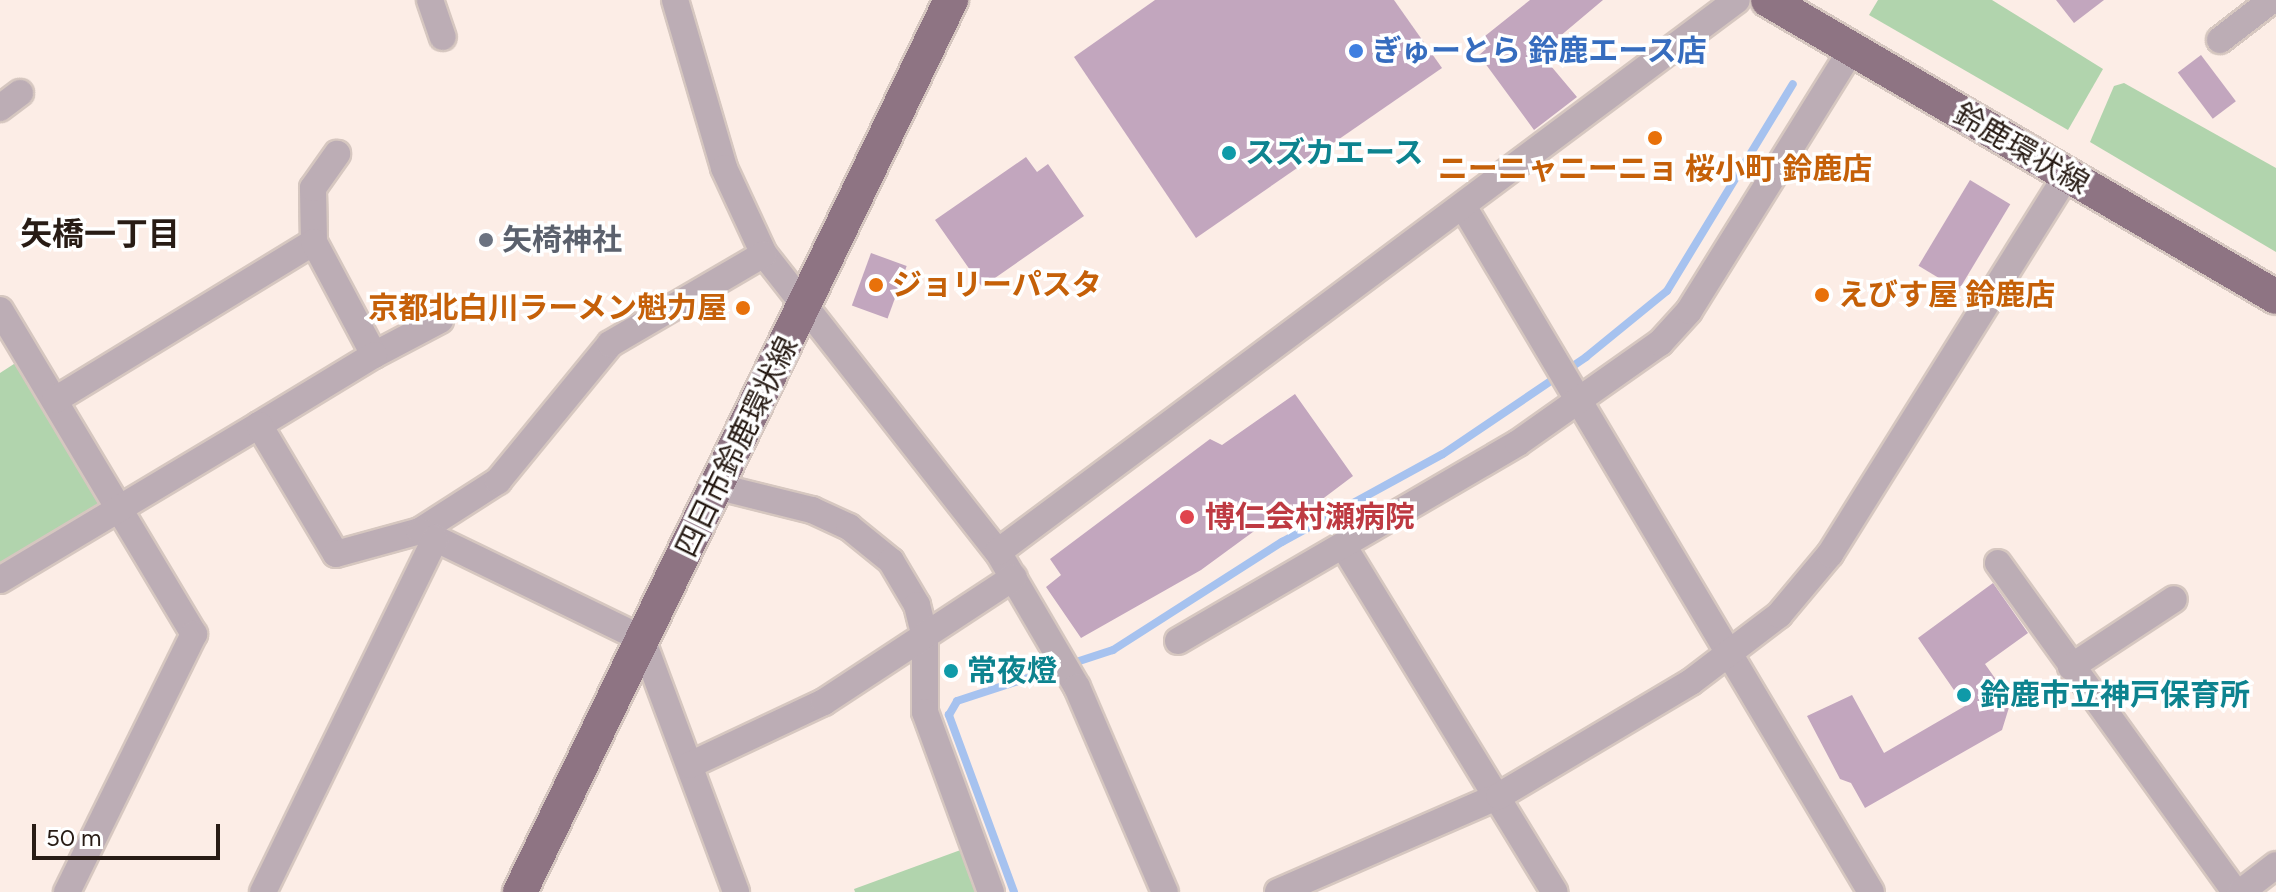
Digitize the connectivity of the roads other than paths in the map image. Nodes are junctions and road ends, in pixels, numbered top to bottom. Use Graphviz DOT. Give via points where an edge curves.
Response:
graph roads {
  1 [pos="430,0"];
  2 [pos="675,0"];
  3 [pos="951,0"];
  4 [pos="1737,0"];
  5 [pos="1768,0"];
  6 [pos="2272,0"];
  7 [pos="443,37"];
  8 [pos="2220,40"];
  9 [pos="1852,49"];
  10 [pos="337,154"];
  11 [pos="2066,176"];
  12 [pos="1463,206"];
  13 [pos="314,242"];
  14 [pos="764,254"];
  15 [pos="2276,297"];
  16 [pos="806,306"];
  17 [pos="0,310"];
  18 [pos="440,320"];
  19 [pos="374,355"];
  20 [pos="1573,397"];
  21 [pos="55,400"];
  22 [pos="259,425"];
  23 [pos="719,487"];
  24 [pos="121,506"];
  25 [pos="428,535"];
  26 [pos="1344,547"];
  27 [pos="998,552"];
  28 [pos="1998,563"];
  29 [pos="1014,577"];
  30 [pos="0,580"];
  31 [pos="2174,599"];
  32 [pos="925,636"];
  33 [pos="642,639"];
  34 [pos="1178,641"];
  35 [pos="1729,656"];
  36 [pos="2071,667"];
  37 [pos="690,765"];
  38 [pos="1499,796"];
  39 [pos="2276,865"];
  40 [pos="67,892"];
  41 [pos="263,892"];
  42 [pos="520,892"];
  43 [pos="736,892"];
  44 [pos="991,892"];
  45 [pos="1165,892"];
  46 [pos="1278,892"];
  47 [pos="1555,892"];
  48 [pos="1871,892"];
  49 [pos="2235,892"];
  50 [pos="2241,892"];
  1 -- 7 [label="street"];
  2 -- 14 [label="street" via="724,168"];
  3 -- 16 [label="main road, 四日市鈴鹿環状線"];
  4 -- 12 [label="street"];
  5 -- 9 [label="main road, 鈴鹿環状線"];
  6 -- 8 [label="street"];
  9 -- 11 [label="main road, 鈴鹿環状線"];
  9 -- 20 [label="street" via="1677,327"];
  10 -- 13 [label="street" via="313,188"];
  11 -- 15 [label="main road, 鈴鹿環状線"];
  11 -- 35 [label="street" via="1830,554 1779,615"];
  12 -- 20 [label="street"];
  12 -- 27 [label="street"];
  13 -- 19 [label="street"];
  13 -- 21 [label="street"];
  14 -- 16 [label="street"];
  14 -- 25 [label="street" via="610,344 498,481"];
  16 -- 23 [label="main road, 四日市鈴鹿環状線"];
  16 -- 27 [label="street"];
  17 -- 21 [label="street"];
  18 -- 19 [label="street"];
  19 -- 22 [label="street"];
  20 -- 26 [label="street"];
  20 -- 35 [label="street"];
  21 -- 24 [label="street"];
  22 -- 24 [label="street"];
  22 -- 25 [label="street" via="336,554"];
  23 -- 32 [label="street" via="812,510 874,543 917,605"];
  23 -- 33 [label="main road, 四日市鈴鹿環状線"];
  24 -- 30 [label="street"];
  24 -- 40 [label="street" via="194,634"];
  25 -- 33 [label="street"];
  25 -- 41 [label="street"];
  26 -- 34 [label="street"];
  26 -- 38 [label="street"];
  27 -- 29 [label="street"];
  28 -- 36 [label="street"];
  29 -- 32 [label="street"];
  29 -- 45 [label="street" via="1075,682"];
  31 -- 36 [label="street"];
  32 -- 37 [label="street" via="824,702"];
  32 -- 44 [label="street" via="925,712"];
  33 -- 37 [label="street"];
  33 -- 42 [label="main road, 四日市鈴鹿環状線"];
  35 -- 38 [label="street"];
  35 -- 48 [label="street"];
  36 -- 49 [label="street"];
  37 -- 43 [label="street"];
  38 -- 46 [label="street"];
  38 -- 47 [label="street"];
  39 -- 50 [label="street"];
}
